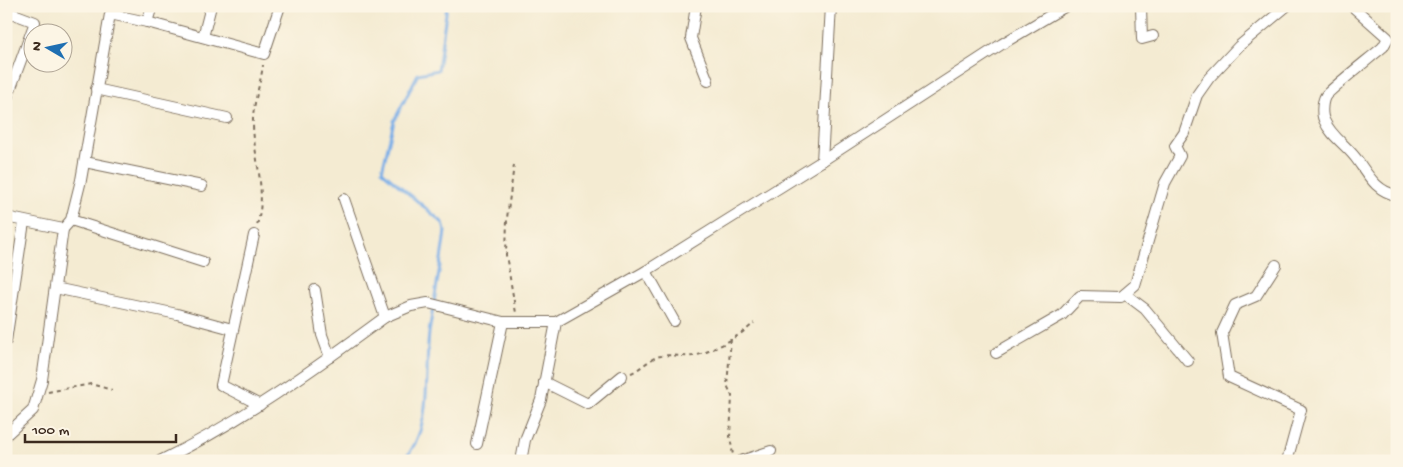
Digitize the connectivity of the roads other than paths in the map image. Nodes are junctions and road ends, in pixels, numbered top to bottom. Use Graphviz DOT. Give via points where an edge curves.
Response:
graph roads {
  1 [pos="152,6"];
  2 [pos="212,6"];
  3 [pos="280,6"];
  4 [pos="696,6"];
  5 [pos="831,6"];
  6 [pos="1066,6"];
  7 [pos="1141,6"];
  8 [pos="1287,6"];
  9 [pos="1352,6"];
  10 [pos="6,11"];
  11 [pos="147,22"];
  12 [pos="1154,36"];
  13 [pos="203,37"];
  14 [pos="708,80"];
  15 [pos="96,89"];
  16 [pos="6,101"];
  17 [pos="227,118"];
  18 [pos="822,161"];
  19 [pos="85,162"];
  20 [pos="202,186"];
  21 [pos="1397,194"];
  22 [pos="344,199"];
  23 [pos="6,217"];
  24 [pos="71,220"];
  25 [pos="24,222"];
  26 [pos="63,229"];
  27 [pos="254,234"];
  28 [pos="203,262"];
  29 [pos="1276,265"];
  30 [pos="646,271"];
  31 [pos="55,288"];
  32 [pos="315,290"];
  33 [pos="1125,294"];
  34 [pos="385,317"];
  35 [pos="674,321"];
  36 [pos="503,322"];
  37 [pos="556,322"];
  38 [pos="232,329"];
  39 [pos="6,342"];
  40 [pos="996,353"];
  41 [pos="330,357"];
  42 [pos="1188,361"];
  43 [pos="622,376"];
  44 [pos="544,382"];
  45 [pos="260,405"];
  46 [pos="6,435"];
  47 [pos="477,444"];
  48 [pos="771,450"];
  49 [pos="160,461"];
  50 [pos="521,461"];
  51 [pos="741,461"];
  52 [pos="1287,461"];
  1 -- 11 [label="street"];
  2 -- 13 [label="street"];
  3 -- 13 [label="street" via="264,54"];
  4 -- 14 [label="street" via="691,38"];
  5 -- 18 [label="street"];
  6 -- 18 [label="street"];
  7 -- 12 [label="street" via="1142,39"];
  8 -- 33 [label="street" via="1239,46 1198,95 1184,134 1175,146 1180,156 1165,183 1135,285"];
  9 -- 21 [label="street" via="1388,38 1383,47 1326,95 1322,111 1324,120 1338,142 1377,186 1390,194"];
  10 -- 16 [label="street" via="35,22"];
  11 -- 13 [label="street"];
  11 -- 15 [label="street" via="110,14"];
  15 -- 17 [label="street"];
  15 -- 19 [label="street"];
  18 -- 30 [label="street"];
  19 -- 20 [label="street"];
  19 -- 24 [label="street"];
  22 -- 34 [label="street"];
  23 -- 25 [label="street"];
  24 -- 26 [label="street"];
  24 -- 28 [label="street"];
  25 -- 26 [label="street"];
  25 -- 39 [label="street"];
  26 -- 31 [label="street"];
  27 -- 38 [label="street"];
  29 -- 52 [label="street" via="1256,296 1235,305 1222,333 1229,377 1301,410"];
  30 -- 35 [label="street"];
  30 -- 37 [label="street"];
  31 -- 38 [label="street"];
  31 -- 46 [label="street" via="34,410"];
  32 -- 41 [label="street" via="322,335"];
  33 -- 40 [label="street" via="1121,297 1080,296 1062,316"];
  33 -- 42 [label="street" via="1145,309"];
  34 -- 36 [label="street" via="410,306 428,303"];
  34 -- 41 [label="street"];
  36 -- 37 [label="street"];
  36 -- 47 [label="street"];
  37 -- 44 [label="street"];
  38 -- 45 [label="street" via="221,384"];
  41 -- 45 [label="street"];
  43 -- 44 [label="street" via="588,404"];
  44 -- 50 [label="street"];
  45 -- 49 [label="street"];
  48 -- 51 [label="street"];
}
